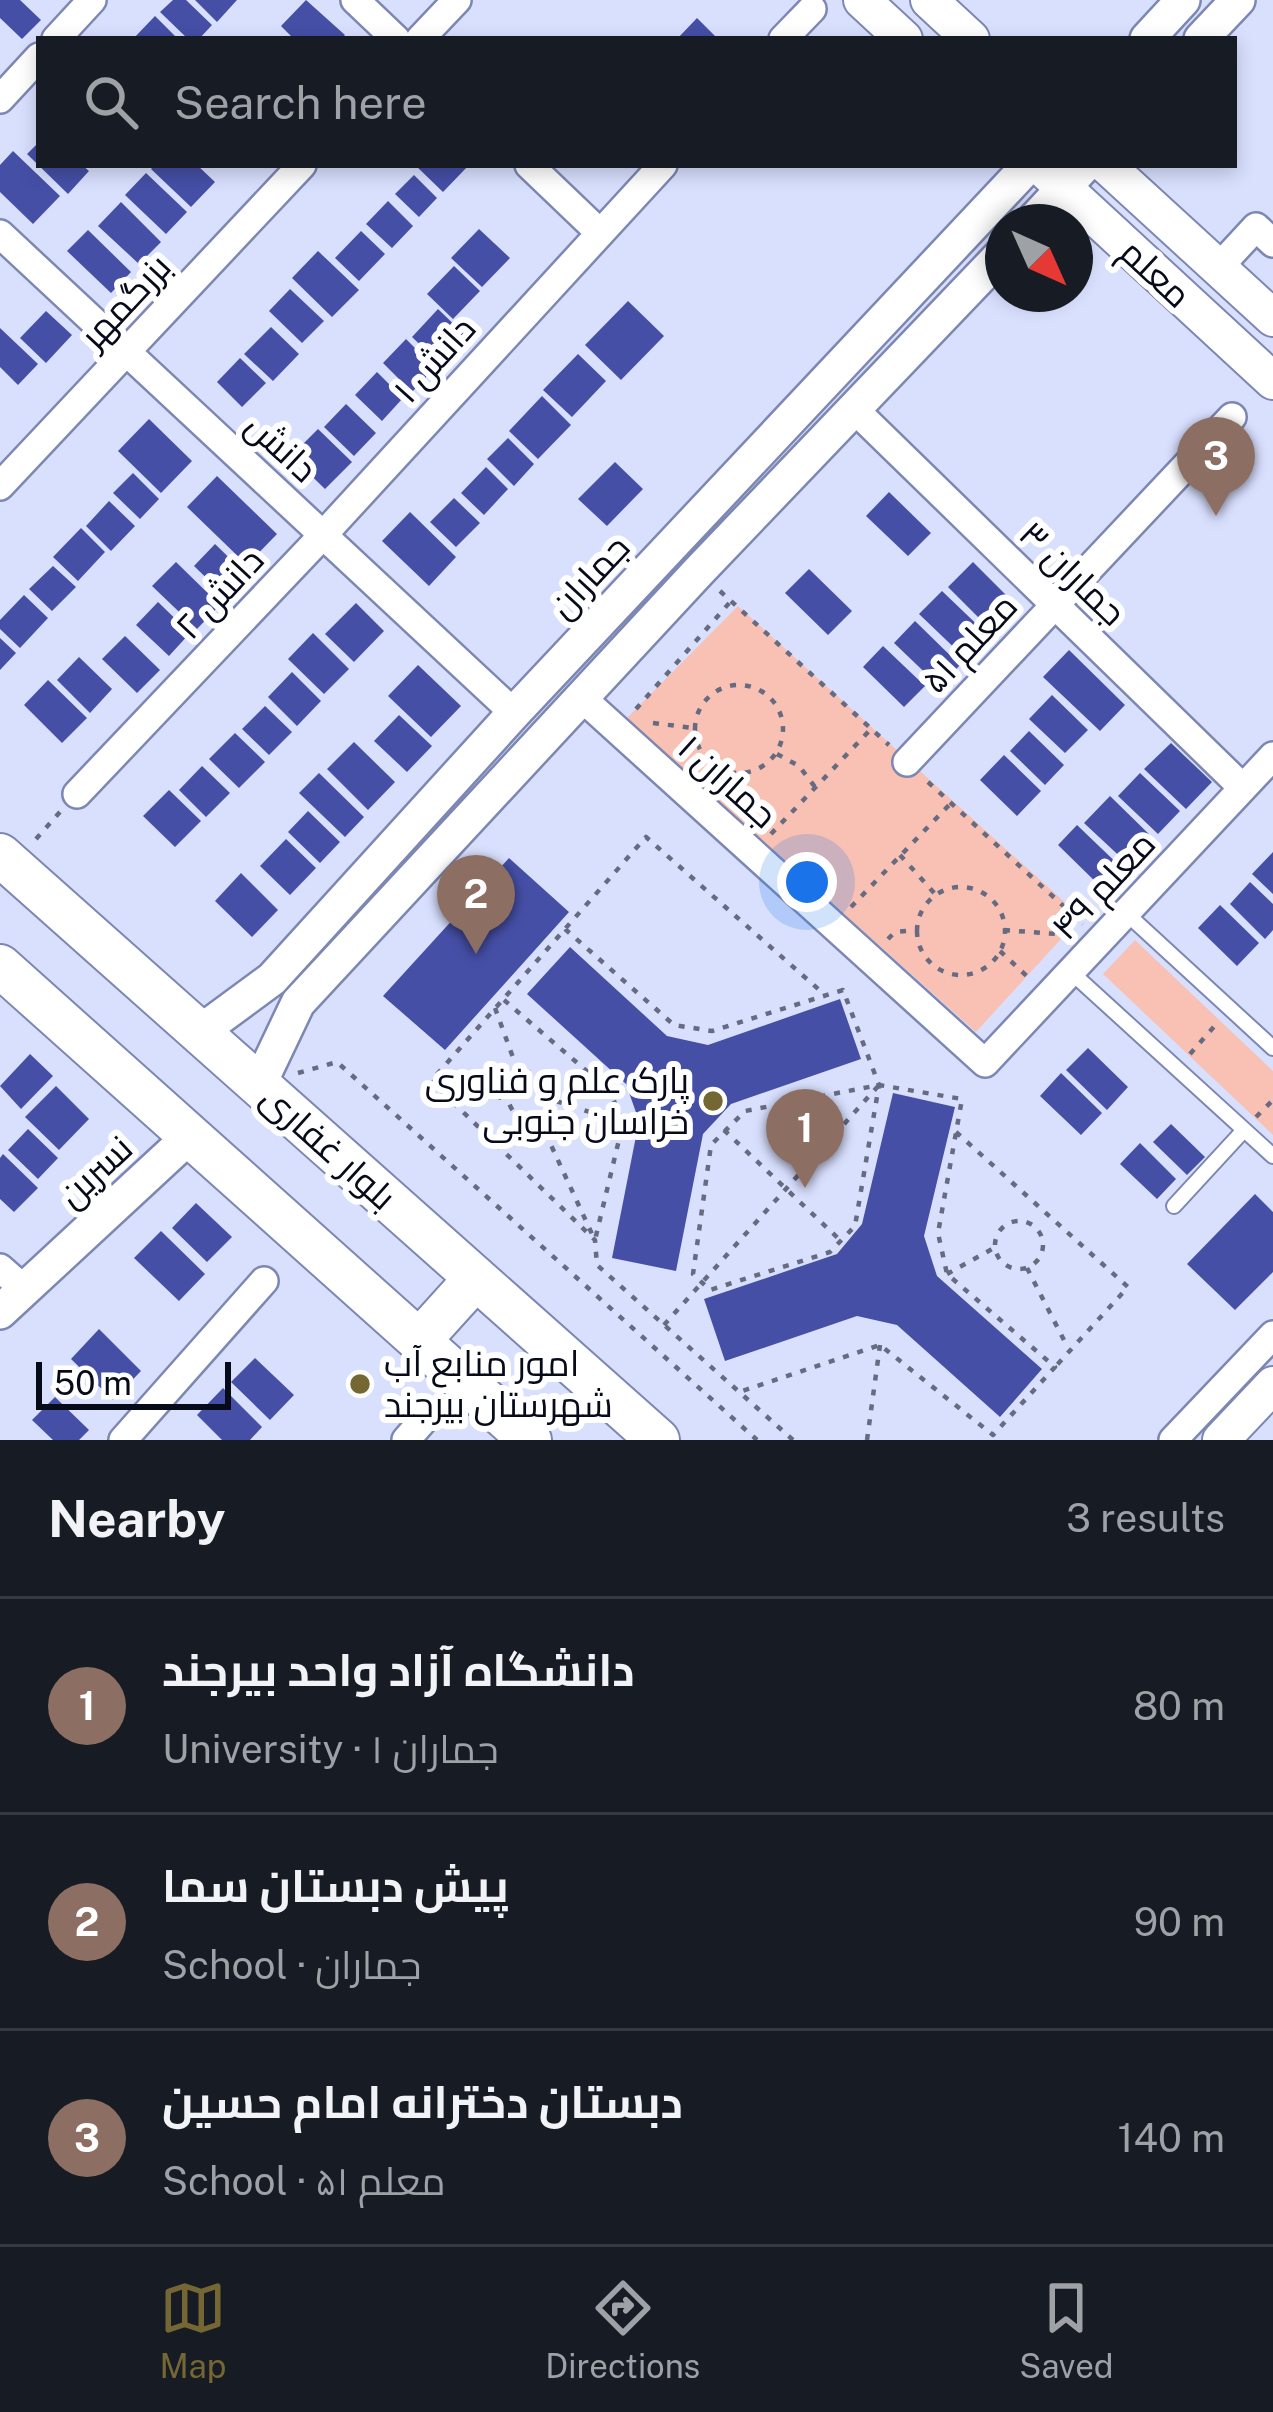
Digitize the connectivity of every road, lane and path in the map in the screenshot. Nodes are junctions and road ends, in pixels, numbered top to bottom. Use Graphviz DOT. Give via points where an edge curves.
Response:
graph roads {
  1 [pos="355,0"];
  2 [pos="457,0"];
  3 [pos="862,0"];
  4 [pos="928,0"];
  5 [pos="1183,0"];
  6 [pos="1238,0"];
  7 [pos="87,6"];
  8 [pos="812,9"];
  9 [pos="59,36"];
  10 [pos="393,36"];
  11 [pos="423,36"];
  12 [pos="786,36"];
  13 [pos="901,36"];
  14 [pos="968,36"];
  15 [pos="1150,36"];
  16 [pos="1205,36"];
  17 [pos="36,60"];
  18 [pos="0,99"];
  19 [pos="299,168"];
  20 [pos="532,168"];
  21 [pos="660,168"];
  22 [pos="1026,168"];
  23 [pos="1109,168"];
  24 [pos="1063,173"];
  25 [pos="1043,204"];
  26 [pos="599,232"];
  27 [pos="0,234"];
  28 [pos="1273,243"];
  29 [pos="1218,268"];
  30 [pos="985,272"];
  31 [pos="1273,318"];
  32 [pos="127,352"];
  33 [pos="1273,381"];
  34 [pos="854,410"];
  35 [pos="1232,417"];
  36 [pos="0,486"];
  37 [pos="323,535"];
  38 [pos="731,601"];
  39 [pos="1054,604"];
  40 [pos="582,698"];
  41 [pos="514,713"];
  42 [pos="871,729"];
  43 [pos="618,730"];
  44 [pos="777,754"];
  45 [pos="1273,756"];
  46 [pos="907,762"];
  47 [pos="815,788"];
  48 [pos="1243,788"];
  49 [pos="77,794"];
  50 [pos="951,803"];
  51 [pos="753,853"];
  52 [pos="900,855"];
  53 [pos="6,860"];
  54 [pos="936,895"];
  55 [pos="1126,913"];
  56 [pos="833,926"];
  57 [pos="565,929"];
  58 [pos="1004,930"];
  59 [pos="316,932"];
  60 [pos="1100,940"];
  61 [pos="1000,951"];
  62 [pos="341,956"];
  63 [pos="0,966"];
  64 [pos="1071,972"];
  65 [pos="825,995"];
  66 [pos="1048,996"];
  67 [pos="503,1000"];
  68 [pos="496,1009"];
  69 [pos="1230,1009"];
  70 [pos="200,1033"];
  71 [pos="1273,1048"];
  72 [pos="985,1063"];
  73 [pos="1177,1068"];
  74 [pos="519,1074"];
  75 [pos="431,1081"];
  76 [pos="259,1085"];
  77 [pos="879,1085"];
  78 [pos="507,1099"];
  79 [pos="556,1101"];
  80 [pos="539,1119"];
  81 [pos="622,1123"];
  82 [pos="724,1130"];
  83 [pos="1244,1130"];
  84 [pos="956,1132"];
  85 [pos="190,1136"];
  86 [pos="1273,1156"];
  87 [pos="786,1189"];
  88 [pos="1174,1206"];
  89 [pos="1062,1227"];
  90 [pos="1043,1235"];
  91 [pos="595,1240"];
  92 [pos="841,1241"];
  93 [pos="994,1248"];
  94 [pos="1027,1268"];
  95 [pos="947,1274"];
  96 [pos="476,1278"];
  97 [pos="264,1281"];
  98 [pos="703,1282"];
  99 [pos="8,1290"];
  100 [pos="664,1324"];
  101 [pos="1273,1335"];
  102 [pos="418,1341"];
  103 [pos="880,1345"];
  104 [pos="1070,1350"];
  105 [pos="1054,1366"];
  106 [pos="1273,1385"];
  107 [pos="739,1392"];
  108 [pos="427,1416"];
  109 [pos="123,1440"];
  110 [pos="406,1440"];
  111 [pos="530,1440"];
  112 [pos="658,1440"];
  113 [pos="757,1440"];
  114 [pos="793,1440"];
  115 [pos="867,1440"];
  116 [pos="1173,1440"];
  117 [pos="1221,1440"];
  1 -- 10 [label="street"];
  2 -- 11 [label="street"];
  3 -- 13 [label="main road"];
  4 -- 14 [label="main road"];
  5 -- 15 [label="street"];
  6 -- 16 [label="street"];
  7 -- 9 [label="street"];
  8 -- 12 [label="street"];
  17 -- 18 [label="street"];
  19 -- 32 [label="street, بزرگمهر"];
  20 -- 26 [label="street"];
  21 -- 26 [label="street, دانش ۱"];
  22 -- 41 [label="street, جماران"];
  23 -- 29 [label="main road, معلم"];
  24 -- 25 [label="street"];
  24 -- 33 [label="main road, معلم"];
  26 -- 37 [label="street, دانش ۱"];
  27 -- 32 [label="street, دانش"];
  28 -- 29 [label="street" via="1256,227"];
  29 -- 31 [label="main road, معلم"];
  30 -- 34 [label="street"];
  32 -- 36 [label="street, بزرگمهر"];
  32 -- 37 [label="street, دانش"];
  34 -- 39 [label="street, جماران ۳"];
  34 -- 40 [label="street"];
  35 -- 39 [label="street, معلم ۵۱"];
  37 -- 41 [label="street, دانش"];
  37 -- 49 [label="street, دانش ۲"];
  38 -- 43 [label="path"];
  39 -- 46 [label="street, معلم ۵۱"];
  39 -- 48 [label="street, جماران ۳"];
  40 -- 43 [label="street, جماران ۱"];
  40 -- 62 [label="street"];
  41 -- 59 [label="street, جماران"];
  42 -- 47 [label="path"];
  43 -- 51 [label="street, جماران ۱"];
  44 -- 44 [label="path" via="782,717 769,695 746,685 720,688 701,704 693,728 700,753 719,770 744,774"];
  44 -- 47 [label="path"];
  45 -- 48 [label="street, معلم ۴۹"];
  47 -- 51 [label="path"];
  48 -- 55 [label="street, معلم ۴۹"];
  49 -- 53 [label="path"];
  50 -- 52 [label="path"];
  51 -- 56 [label="street, جماران ۱"];
  52 -- 54 [label="path"];
  52 -- 56 [label="path"];
  53 -- 70 [label="main road, بلوار غفاری"];
  54 -- 58 [label="path" via="968,886 991,897"];
  54 -- 61 [label="path" via="923,906 916,931 922,955 941,972 966,976 990,966"];
  55 -- 60 [label="street, معلم ۴۹"];
  55 -- 69 [label="lane"];
  56 -- 72 [label="street, جماران ۱"];
  57 -- 65 [label="path" via="674,1024 712,1031"];
  57 -- 65 [label="path" via="646,837"];
  57 -- 67 [label="path"];
  58 -- 60 [label="path"];
  58 -- 61 [label="path"];
  59 -- 62 [label="street"];
  59 -- 70 [label="street, جماران" via="272,980"];
  60 -- 64 [label="street, معلم ۴۹"];
  61 -- 66 [label="path"];
  62 -- 76 [label="street" via="298,1003"];
  63 -- 85 [label="main road"];
  64 -- 66 [label="street, معلم ۴۹"];
  64 -- 73 [label="lane"];
  65 -- 77 [label="path" via="843,990"];
  66 -- 72 [label="street, معلم ۴۹"];
  67 -- 68 [label="path"];
  67 -- 81 [label="path" via="610,1091"];
  68 -- 74 [label="path"];
  68 -- 75 [label="path"];
  69 -- 71 [label="lane"];
  69 -- 73 [label="path"];
  70 -- 76 [label="main road, بلوار غفاری"];
  73 -- 83 [label="lane"];
  74 -- 78 [label="path"];
  74 -- 79 [label="path" via="546,1075"];
  75 -- 78 [label="path"];
  75 -- 91 [label="path"];
  76 -- 96 [label="main road, بلوار غفاری"];
  76 -- 113 [label="path" via="337,1061"];
  77 -- 82 [label="path" via="745,1111"];
  77 -- 84 [label="path" via="962,1100"];
  77 -- 87 [label="path"];
  77 -- 92 [label="path" via="855,1226"];
  78 -- 80 [label="path" via="525,1120"];
  79 -- 80 [label="path"];
  79 -- 81 [label="path"];
  80 -- 91 [label="path"];
  81 -- 91 [label="path"];
  82 -- 87 [label="path"];
  82 -- 98 [label="path" via="711,1145 692,1274"];
  83 -- 86 [label="lane"];
  83 -- 88 [label="lane"];
  84 -- 89 [label="path"];
  84 -- 95 [label="path" via="938,1233"];
  85 -- 99 [label="street, نسرین"];
  85 -- 102 [label="main road"];
  87 -- 92 [label="path"];
  87 -- 98 [label="path"];
  89 -- 90 [label="path"];
  89 -- 104 [label="path" via="1128,1287"];
  90 -- 93 [label="path" via="1034,1224 1007,1223"];
  90 -- 94 [label="path" via="1044,1250"];
  91 -- 100 [label="path" via="597,1265"];
  92 -- 98 [label="path" via="830,1252 710,1290"];
  93 -- 94 [label="path" via="1013,1269"];
  93 -- 95 [label="path"];
  94 -- 104 [label="path"];
  95 -- 105 [label="path"];
  96 -- 102 [label="main road"];
  96 -- 112 [label="main road, بلوار غفاری"];
  97 -- 109 [label="street"];
  98 -- 100 [label="path"];
  100 -- 107 [label="path"];
  101 -- 116 [label="street"];
  102 -- 111 [label="main road"];
  103 -- 105 [label="path" via="993,1435"];
  103 -- 107 [label="path"];
  103 -- 115 [label="path"];
  104 -- 105 [label="path"];
  106 -- 117 [label="main road"];
  107 -- 114 [label="path"];
  108 -- 110 [label="street"];
}
